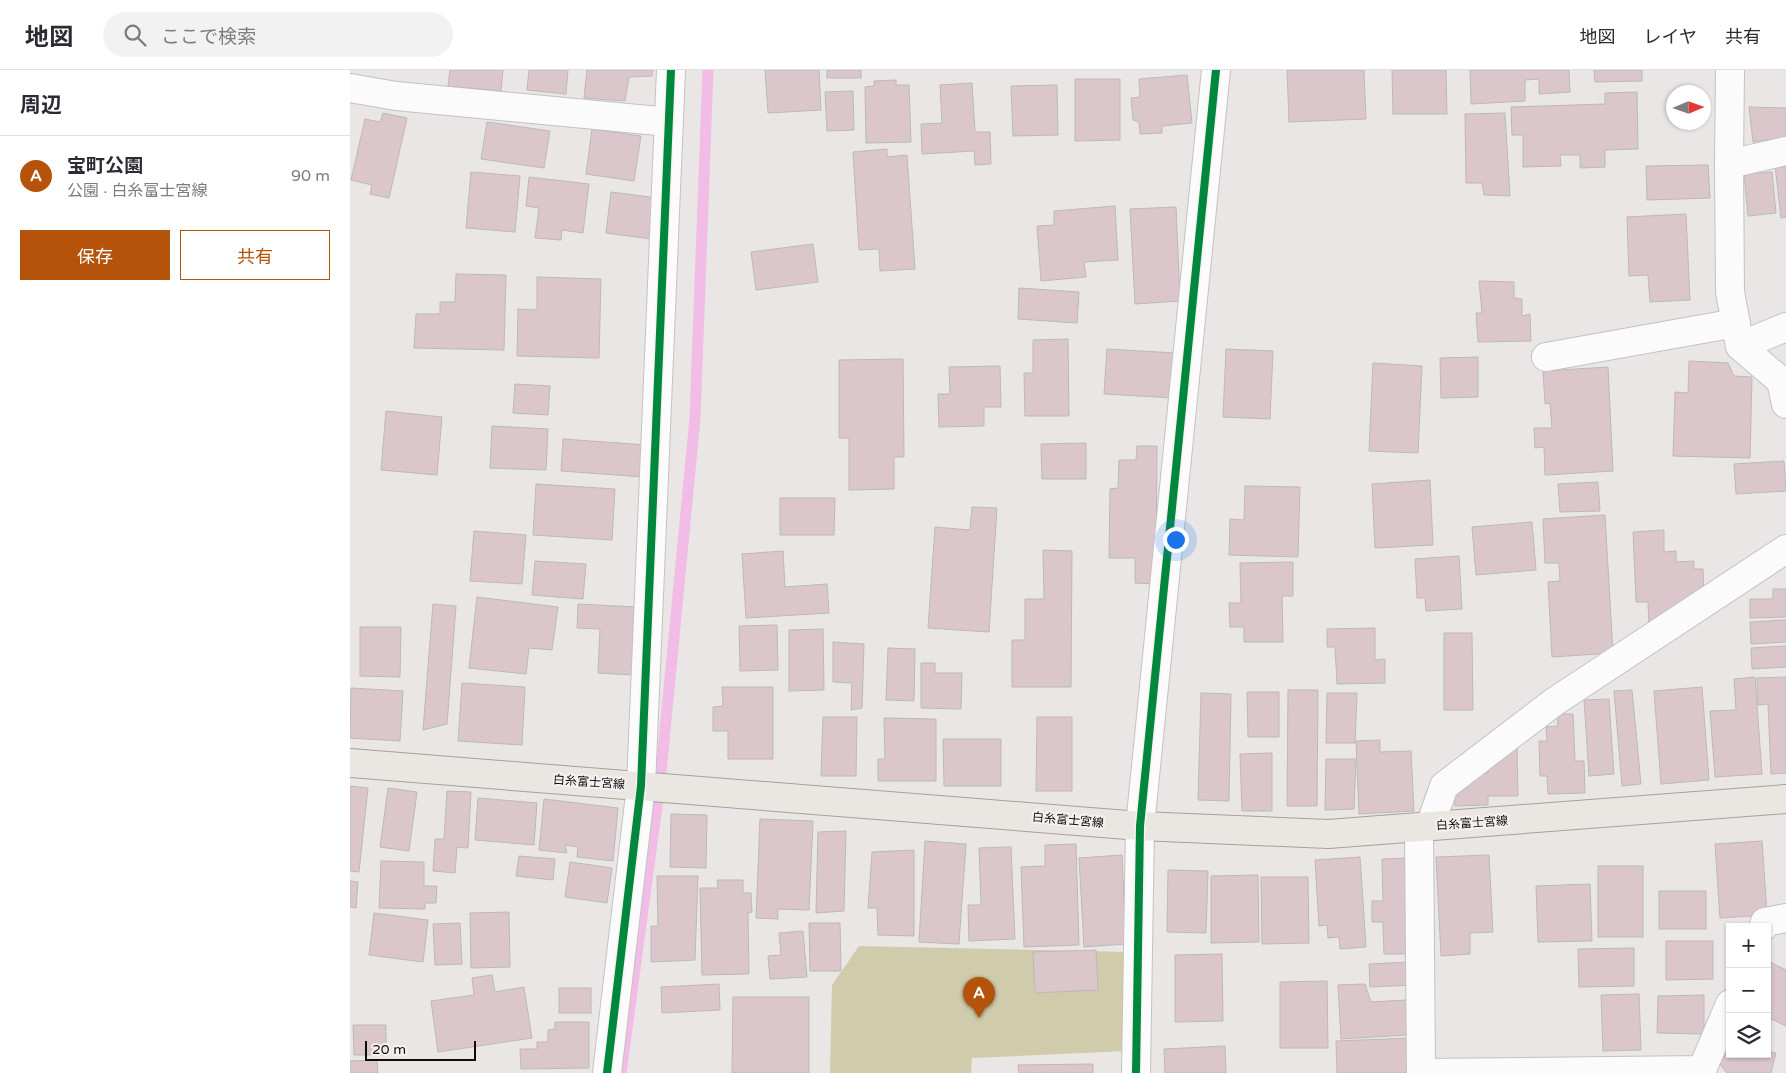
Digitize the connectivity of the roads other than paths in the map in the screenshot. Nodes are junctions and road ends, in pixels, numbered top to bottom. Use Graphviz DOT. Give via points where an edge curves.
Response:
graph roads {
  1 [pos="671,70"];
  2 [pos="1216,70"];
  3 [pos="1730,70"];
  4 [pos="350,88"];
  5 [pos="669,122"];
  6 [pos="1786,152"];
  7 [pos="1729,164"];
  8 [pos="1786,327"];
  9 [pos="1738,334"];
  10 [pos="1546,357"];
  11 [pos="1786,404"];
  12 [pos="1786,549"];
  13 [pos="350,763"];
  14 [pos="641,786"];
  15 [pos="1786,799"];
  16 [pos="1140,826"];
  17 [pos="1424,827"];
  18 [pos="1786,918"];
  19 [pos="1765,923"];
  20 [pos="1726,1013"];
  21 [pos="607,1073"];
  22 [pos="1136,1073"];
  23 [pos="1421,1073"];
  1 -- 5 [label="street"];
  2 -- 16 [label="street"];
  3 -- 7 [label="street"];
  4 -- 5 [label="street" via="396,96"];
  5 -- 14 [label="street"];
  6 -- 7 [label="street"];
  7 -- 9 [label="street" via="1730,292"];
  8 -- 9 [label="street"];
  9 -- 10 [label="street"];
  9 -- 11 [label="street" via="1782,380"];
  12 -- 17 [label="street" via="1554,702 1444,786"];
  13 -- 14 [label="main road, 白糸富士宮線"];
  14 -- 16 [label="main road, 白糸富士宮線"];
  14 -- 21 [label="street"];
  15 -- 17 [label="main road, 白糸富士宮線"];
  16 -- 17 [label="main road, 白糸富士宮線" via="1328,834"];
  16 -- 22 [label="street"];
  17 -- 23 [label="street"];
  18 -- 19 [label="street"];
  20 -- 23 [label="street" via="1702,1070"];
}
